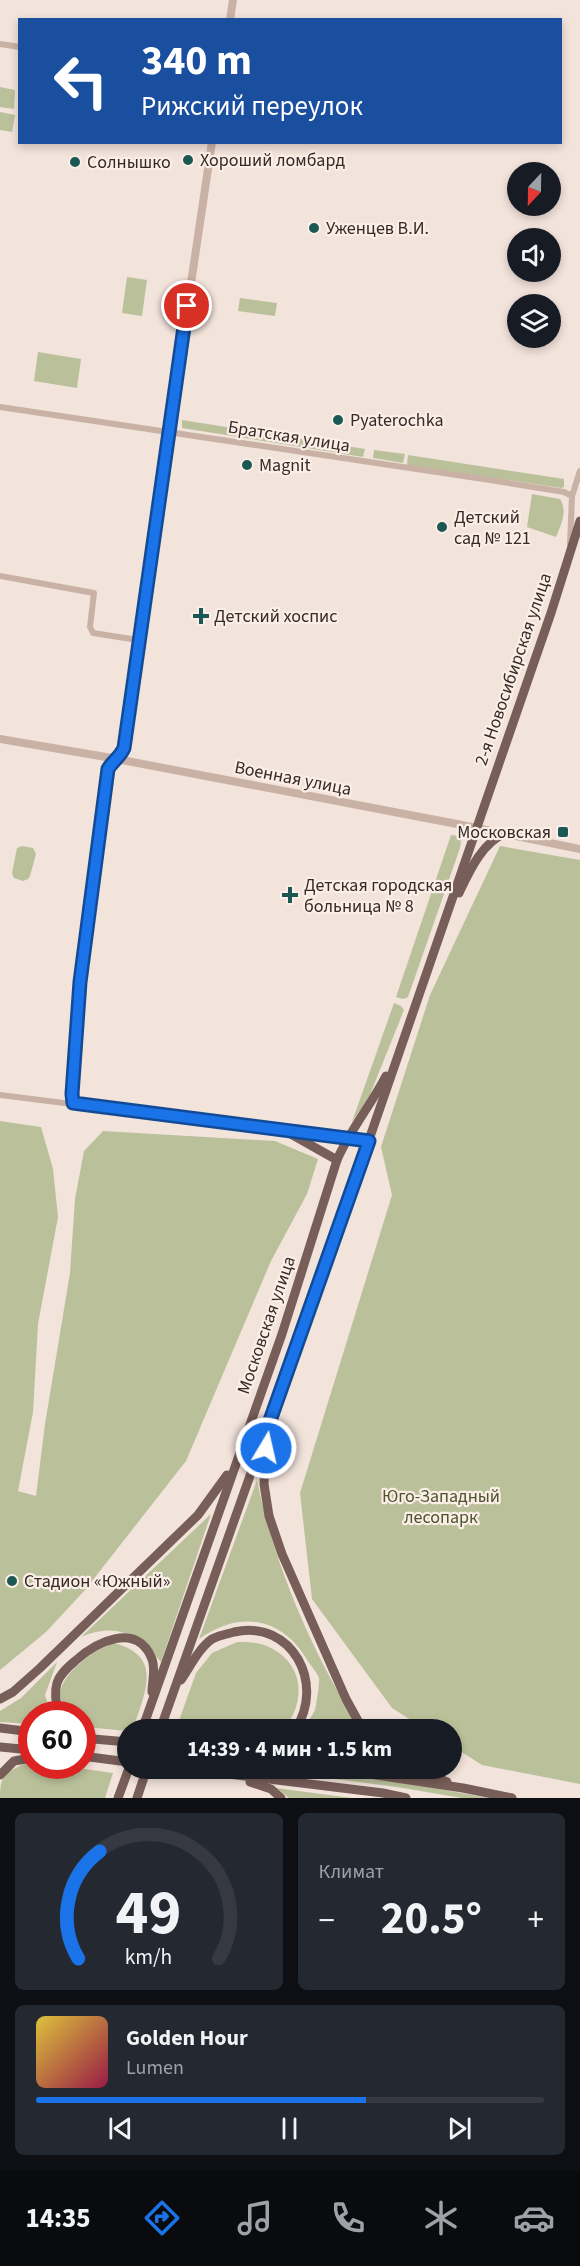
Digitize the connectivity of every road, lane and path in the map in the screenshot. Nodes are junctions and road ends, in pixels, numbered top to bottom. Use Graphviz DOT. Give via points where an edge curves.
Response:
graph roads {
  1 [pos="233,0"];
  2 [pos="230,18"];
  3 [pos="0,44"];
  4 [pos="18,46"];
  5 [pos="212,144"];
  6 [pos="0,407"];
  7 [pos="169,433"];
  8 [pos="580,471"];
  9 [pos="572,493"];
  10 [pos="580,498"];
  11 [pos="580,521"];
  12 [pos="570,551"];
  13 [pos="0,576"];
  14 [pos="138,640"];
  15 [pos="0,739"];
  16 [pos="115,759"];
  17 [pos="476,827"];
  18 [pos="507,833"];
  19 [pos="580,849"];
  20 [pos="449,907"];
  21 [pos="402,1042"];
  22 [pos="0,1095"];
  23 [pos="73,1103"];
  24 [pos="282,1129"];
  25 [pos="347,1138"];
  26 [pos="369,1141"];
  27 [pos="337,1160"];
  28 [pos="267,1429"];
  29 [pos="238,1457"];
  30 [pos="174,1689"];
  31 [pos="0,1699"];
  32 [pos="56,1701"];
  33 [pos="151,1705"];
  34 [pos="146,1719"];
  35 [pos="164,1719"];
  36 [pos="300,1719"];
  37 [pos="357,1719"];
  38 [pos="0,1728"];
  39 [pos="18,1730"];
  40 [pos="96,1739"];
  41 [pos="117,1740"];
  42 [pos="0,1746"];
  43 [pos="18,1748"];
  44 [pos="96,1758"];
  45 [pos="18,1760"];
  46 [pos="117,1760"];
  47 [pos="0,1775"];
  48 [pos="125,1779"];
  49 [pos="143,1779"];
  50 [pos="238,1779"];
  51 [pos="260,1779"];
  52 [pos="403,1779"];
  53 [pos="441,1779"];
  54 [pos="463,1788"];
  55 [pos="118,1798"];
  56 [pos="137,1798"];
  57 [pos="281,1798"];
  58 [pos="406,1798"];
  59 [pos="512,1798"];
  1 -- 2 [label="street"];
  3 -- 4 [label="street"];
  5 -- 7 [label="street"];
  6 -- 7 [label="street, Братская улица"];
  7 -- 9 [label="street, Братская улица"];
  7 -- 14 [label="street"];
  8 -- 9 [label="street"];
  9 -- 10 [label="street"];
  9 -- 12 [label="street"];
  11 -- 12 [label="main road, 2-я Новосибирская улица"];
  12 -- 17 [label="main road, 2-я Новосибирская улица"];
  13 -- 14 [label="street" via="94,593 90,627 93,633"];
  14 -- 16 [label="street" via="124,748"];
  15 -- 16 [label="street, Военная улица"];
  16 -- 17 [label="street, Военная улица"];
  16 -- 23 [label="street" via="108,769 83,950"];
  17 -- 18 [label="street, Военная улица"];
  17 -- 20 [label="main road, Московская улица"];
  18 -- 19 [label="street, Военная улица"];
  18 -- 20 [label="main road" via="494,839 472,866"];
  20 -- 21 [label="main road, Московская улица"];
  21 -- 25 [label="main road, Московская улица" via="374,1098"];
  21 -- 26 [label="main road, Московская улица"];
  22 -- 23 [label="street"];
  23 -- 24 [label="street"];
  24 -- 25 [label="street"];
  24 -- 27 [label="main road"];
  25 -- 26 [label="street"];
  25 -- 27 [label="main road, Московская улица"];
  26 -- 28 [label="main road, Московская улица"];
  27 -- 29 [label="main road, Московская улица" via="304,1269"];
  28 -- 30 [label="main road, Московская улица"];
  28 -- 37 [label="main road" via="264,1484 269,1516 282,1554"];
  29 -- 31 [label="main road" via="198,1515 40,1668"];
  29 -- 33 [label="main road, Московская улица"];
  30 -- 35 [label="main road, Московская улица"];
  30 -- 36 [label="main road" via="211,1640 247,1630 266,1634 295,1653 307,1679 308,1702"];
  32 -- 33 [label="main road" via="57,1682 79,1657 97,1643 116,1638 139,1643 153,1661"];
  33 -- 34 [label="main road, Московская улица"];
  38 -- 39 [label="main road"];
  40 -- 41 [label="main road"];
  42 -- 43 [label="main road"];
  44 -- 46 [label="main road"];
  45 -- 47 [label="main road"];
  48 -- 55 [label="main road"];
  49 -- 56 [label="main road"];
  50 -- 57 [label="main road" via="271,1789"];
  51 -- 58 [label="main road"];
  52 -- 54 [label="main road"];
  53 -- 54 [label="main road"];
  54 -- 59 [label="main road"];
}
